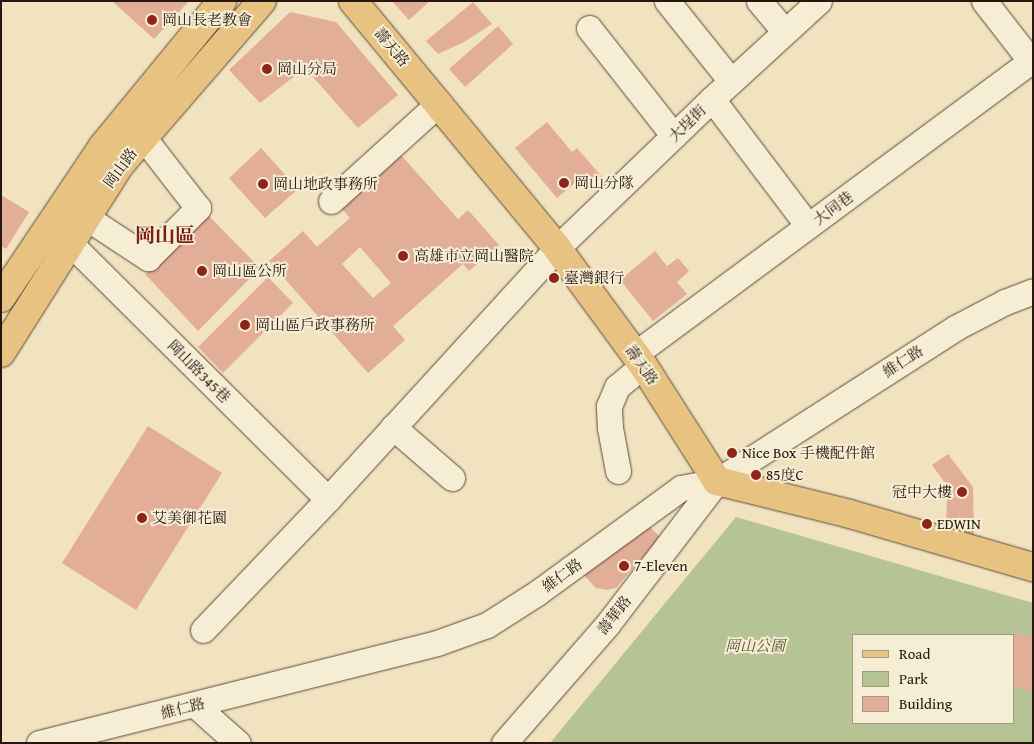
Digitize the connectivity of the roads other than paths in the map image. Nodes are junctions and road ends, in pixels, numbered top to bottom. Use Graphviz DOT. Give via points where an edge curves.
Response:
graph roads {
  1 [pos="222,1"];
  2 [pos="262,1"];
  3 [pos="353,1"];
  4 [pos="667,1"];
  5 [pos="759,1"];
  6 [pos="818,1"];
  7 [pos="984,1"];
  8 [pos="589,28"];
  9 [pos="785,32"];
  10 [pos="1032,62"];
  11 [pos="732,81"];
  12 [pos="712,99"];
  13 [pos="440,103"];
  14 [pos="134,128"];
  15 [pos="674,136"];
  16 [pos="331,201"];
  17 [pos="75,210"];
  18 [pos="808,226"];
  19 [pos="70,243"];
  20 [pos="557,248"];
  21 [pos="1033,291"];
  22 [pos="1,298"];
  23 [pos="1,353"];
  24 [pos="639,360"];
  25 [pos="394,427"];
  26 [pos="618,471"];
  27 [pos="452,478"];
  28 [pos="716,481"];
  29 [pos="328,499"];
  30 [pos="1033,567"];
  31 [pos="203,630"];
  32 [pos="195,706"];
  33 [pos="39,743"];
  34 [pos="238,743"];
  35 [pos="504,743"];
  1 -- 14 [label="main road, 岡山路"];
  2 -- 14 [label="main road, 岡山路"];
  3 -- 13 [label="main road, 壽天路"];
  4 -- 11 [label="street"];
  5 -- 9 [label="street"];
  6 -- 9 [label="street, 大埕街"];
  7 -- 10 [label="street"];
  8 -- 15 [label="street"];
  9 -- 11 [label="street, 大埕街"];
  10 -- 18 [label="street, 大同巷"];
  11 -- 12 [label="street, 大埕街"];
  12 -- 15 [label="street, 大埕街"];
  12 -- 18 [label="street"];
  13 -- 16 [label="street"];
  13 -- 20 [label="main road, 壽天路"];
  14 -- 17 [label="main road, 岡山路" via="119,166"];
  14 -- 17 [label="street" via="198,208 148,258"];
  15 -- 20 [label="street, 大埕街"];
  17 -- 19 [label="main road, 岡山路"];
  17 -- 22 [label="main road, 岡山路"];
  18 -- 24 [label="street, 大同巷"];
  19 -- 23 [label="main road, 岡山路"];
  19 -- 29 [label="street, 岡山路345巷"];
  20 -- 24 [label="main road, 壽天路"];
  20 -- 25 [label="street"];
  21 -- 28 [label="street, 維仁路" via="955,328"];
  24 -- 26 [label="street, 大同巷" via="617,387 609,406"];
  24 -- 28 [label="main road, 壽天路"];
  25 -- 27 [label="street"];
  25 -- 29 [label="street"];
  28 -- 30 [label="main road" via="850,514"];
  28 -- 32 [label="street, 維仁路" via="681,488 488,625 437,644"];
  28 -- 35 [label="street, 壽華路" via="607,625"];
  29 -- 31 [label="street"];
  32 -- 33 [label="street, 維仁路"];
  32 -- 34 [label="street"];
}
